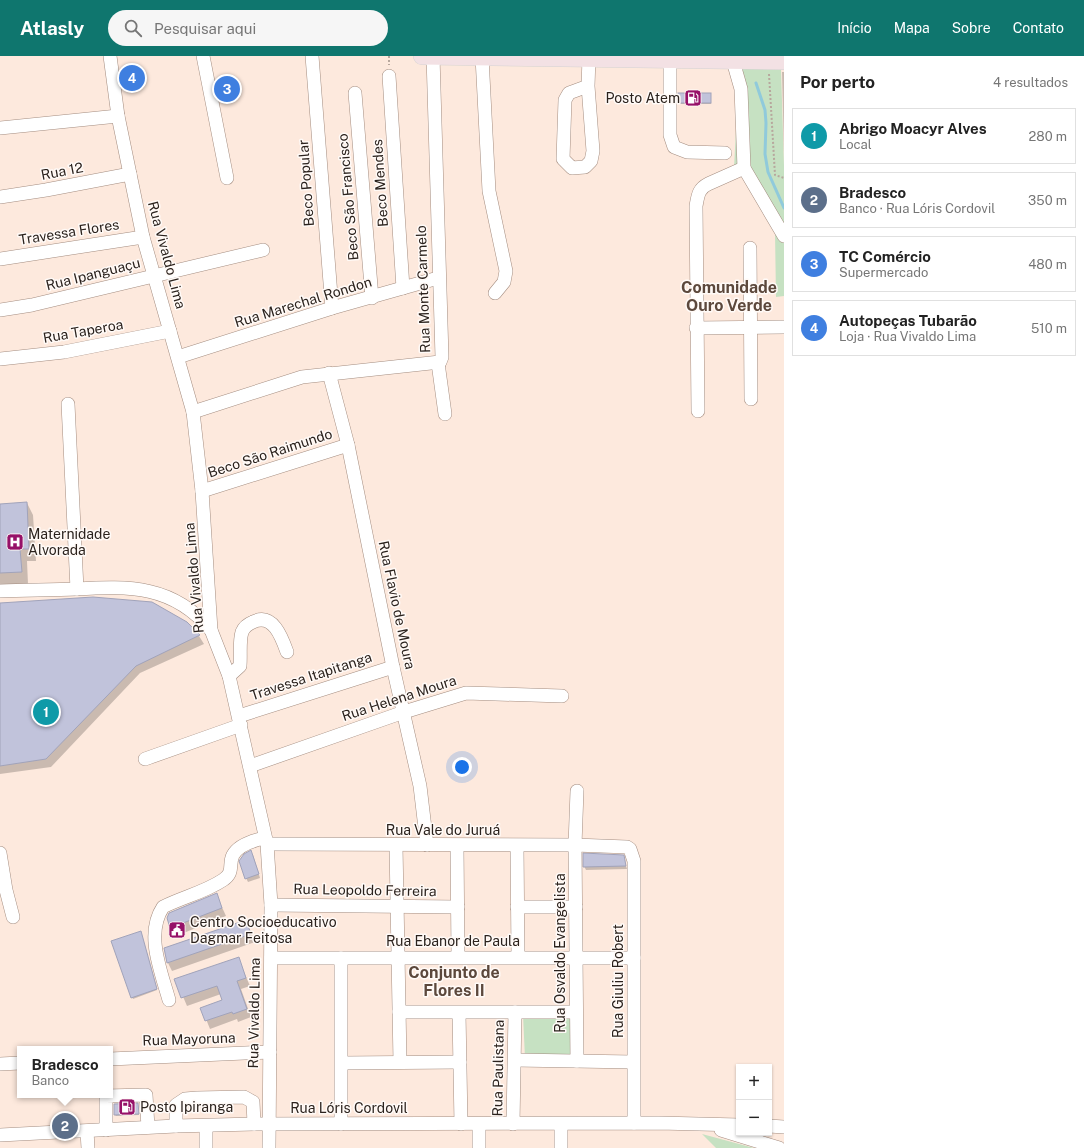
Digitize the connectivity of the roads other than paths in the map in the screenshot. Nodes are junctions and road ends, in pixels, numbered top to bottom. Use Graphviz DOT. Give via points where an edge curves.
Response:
graph roads {
  1 [pos="110,56"];
  2 [pos="203,56"];
  3 [pos="312,56"];
  4 [pos="422,56"];
  5 [pos="433,56"];
  6 [pos="482,57"];
  7 [pos="545,57"];
  8 [pos="589,58"];
  9 [pos="659,58"];
  10 [pos="768,60"];
  11 [pos="733,61"];
  12 [pos="389,76"];
  13 [pos="588,86"];
  14 [pos="355,93"];
  15 [pos="118,116"];
  16 [pos="0,128"];
  17 [pos="725,153"];
  18 [pos="744,168"];
  19 [pos="130,174"];
  20 [pos="227,178"];
  21 [pos="0,197"];
  22 [pos="784,236"];
  23 [pos="143,237"];
  24 [pos="750,248"];
  25 [pos="263,250"];
  26 [pos="0,259"];
  27 [pos="155,275"];
  28 [pos="438,278"];
  29 [pos="403,288"];
  30 [pos="495,293"];
  31 [pos="372,298"];
  32 [pos="332,308"];
  33 [pos="0,310"];
  34 [pos="784,327"];
  35 [pos="696,328"];
  36 [pos="749,328"];
  37 [pos="170,331"];
  38 [pos="178,357"];
  39 [pos="0,359"];
  40 [pos="438,364"];
  41 [pos="329,373"];
  42 [pos="751,399"];
  43 [pos="68,404"];
  44 [pos="698,411"];
  45 [pos="193,412"];
  46 [pos="445,414"];
  47 [pos="348,445"];
  48 [pos="202,491"];
  49 [pos="77,589"];
  50 [pos="0,591"];
  51 [pos="211,630"];
  52 [pos="287,652"];
  53 [pos="393,667"];
  54 [pos="230,676"];
  55 [pos="562,696"];
  56 [pos="404,712"];
  57 [pos="240,721"];
  58 [pos="145,759"];
  59 [pos="250,766"];
  60 [pos="577,791"];
  61 [pos="266,841"];
  62 [pos="427,845"];
  63 [pos="575,845"];
  64 [pos="396,846"];
  65 [pos="457,846"];
  66 [pos="516,846"];
  67 [pos="620,847"];
  68 [pos="0,853"];
  69 [pos="271,905"];
  70 [pos="398,907"];
  71 [pos="458,907"];
  72 [pos="517,907"];
  73 [pos="576,907"];
  74 [pos="13,917"];
  75 [pos="458,957"];
  76 [pos="518,957"];
  77 [pos="576,957"];
  78 [pos="271,958"];
  79 [pos="341,958"];
  80 [pos="398,958"];
  81 [pos="634,958"];
  82 [pos="169,1000"];
  83 [pos="399,1012"];
  84 [pos="515,1012"];
  85 [pos="576,1012"];
  86 [pos="459,1013"];
  87 [pos="270,1052"];
  88 [pos="113,1059"];
  89 [pos="515,1060"];
  90 [pos="577,1061"];
  91 [pos="400,1062"];
  92 [pos="460,1062"];
  93 [pos="633,1062"];
  94 [pos="17,1063"];
  95 [pos="342,1063"];
  96 [pos="0,1064"];
  97 [pos="113,1096"];
  98 [pos="106,1098"];
  99 [pos="634,1123"];
  100 [pos="254,1124"];
  101 [pos="269,1124"];
  102 [pos="341,1124"];
  103 [pos="461,1124"];
  104 [pos="479,1124"];
  105 [pos="513,1124"];
  106 [pos="561,1124"];
  107 [pos="698,1124"];
  108 [pos="176,1126"];
  109 [pos="206,1126"];
  110 [pos="736,1126"];
  111 [pos="772,1126"];
  112 [pos="148,1127"];
  113 [pos="784,1127"];
  114 [pos="106,1130"];
  115 [pos="88,1131"];
  116 [pos="0,1135"];
  117 [pos="479,1147"];
  118 [pos="88,1148"];
  119 [pos="206,1148"];
  120 [pos="269,1148"];
  121 [pos="561,1148"];
  122 [pos="779,1148"];
  1 -- 15 [label="street, Rua Vivaldo Lima"];
  2 -- 20 [label="street"];
  3 -- 32 [label="street, Beco Popular"];
  4 -- 5 [label="main road"];
  5 -- 6 [label="main road"];
  5 -- 28 [label="street, Rua Monte Carmelo"];
  6 -- 7 [label="main road"];
  6 -- 30 [label="street" via="489,191 506,271 504,282"];
  7 -- 8 [label="main road"];
  8 -- 9 [label="main road"];
  8 -- 13 [label="street"];
  9 -- 11 [label="main road"];
  9 -- 17 [label="street" via="674,147 687,152"];
  10 -- 11 [label="main road"];
  11 -- 18 [label="street" via="741,89"];
  12 -- 29 [label="street, Beco Mendes"];
  13 -- 13 [label="street" via="592,156 585,167 572,168 563,159 564,100 568,93"];
  14 -- 31 [label="street, Beco São Francisco"];
  15 -- 16 [label="street"];
  15 -- 19 [label="street, Rua Vivaldo Lima"];
  18 -- 22 [label="street"];
  18 -- 35 [label="street" via="702,186 698,194"];
  19 -- 21 [label="street, Rua 12"];
  19 -- 23 [label="street, Rua Vivaldo Lima"];
  23 -- 26 [label="street, Travessa Flores"];
  23 -- 27 [label="street, Rua Vivaldo Lima"];
  24 -- 36 [label="street"];
  25 -- 27 [label="street, Rua Ipanguaçu"];
  27 -- 33 [label="street, Rua Ipanguaçu" via="32,305"];
  27 -- 37 [label="street, Rua Vivaldo Lima"];
  28 -- 29 [label="street, Rua Marechal Rondon"];
  28 -- 40 [label="street, Rua Monte Carmelo" via="442,357"];
  29 -- 31 [label="street, Rua Marechal Rondon"];
  31 -- 32 [label="street, Rua Marechal Rondon"];
  32 -- 38 [label="street, Rua Marechal Rondon"];
  34 -- 36 [label="street"];
  35 -- 36 [label="street"];
  35 -- 44 [label="street"];
  36 -- 42 [label="street"];
  37 -- 38 [label="street, Rua Vivaldo Lima"];
  37 -- 39 [label="street, Rua Taperoa" via="64,352"];
  38 -- 45 [label="street, Rua Vivaldo Lima"];
  40 -- 41 [label="street, Rua Monte Carmelo"];
  40 -- 46 [label="street"];
  41 -- 45 [label="street, Rua Monte Carmelo" via="302,377"];
  41 -- 47 [label="street, Rua Flavio de Moura"];
  43 -- 49 [label="street"];
  45 -- 48 [label="street, Rua Vivaldo Lima"];
  47 -- 48 [label="street, Beco São Raimundo"];
  47 -- 53 [label="street, Rua Flavio de Moura"];
  48 -- 51 [label="street, Rua Vivaldo Lima"];
  49 -- 50 [label="street"];
  49 -- 51 [label="street" via="128,587 170,597 201,618"];
  51 -- 54 [label="street, Rua Vivaldo Lima"];
  52 -- 54 [label="street" via="273,624 256,620 247,624 243,631 240,666"];
  53 -- 56 [label="street, Rua Flavio de Moura"];
  53 -- 57 [label="street, Travessa Itapitanga"];
  54 -- 57 [label="street, Rua Vivaldo Lima"];
  55 -- 56 [label="street, Rua Helena Moura" via="466,693"];
  56 -- 59 [label="street, Rua Helena Moura"];
  56 -- 62 [label="street, Rua Flavio de Moura" via="420,786"];
  57 -- 58 [label="street, Travessa Itapitanga"];
  57 -- 59 [label="street, Rua Vivaldo Lima"];
  59 -- 61 [label="street, Rua Vivaldo Lima"];
  60 -- 63 [label="street, Rua Osvaldo Evangelista"];
  61 -- 64 [label="street, Rua Vale do Juruá"];
  61 -- 69 [label="street, Rua Vivaldo Lima"];
  61 -- 82 [label="street, Rua Vale do Juruá" via="253,840 240,848 234,854 231,871 224,879 163,907 157,916 154,931 156,955"];
  62 -- 64 [label="street, Rua Vale do Juruá"];
  62 -- 65 [label="street, Rua Vale do Juruá"];
  63 -- 66 [label="street, Rua Vale do Juruá"];
  63 -- 67 [label="street, Rua Vale do Juruá"];
  63 -- 73 [label="street, Rua Osvaldo Evangelista"];
  64 -- 70 [label="street"];
  65 -- 66 [label="street, Rua Vale do Juruá"];
  65 -- 71 [label="street"];
  66 -- 72 [label="street"];
  67 -- 81 [label="street, Rua Giuliu Robert" via="630,849 634,861"];
  68 -- 74 [label="street"];
  69 -- 70 [label="street, Rua Leopoldo Ferreira"];
  69 -- 78 [label="street, Rua Vivaldo Lima"];
  70 -- 71 [label="street, Rua Leopoldo Ferreira"];
  70 -- 80 [label="street"];
  71 -- 75 [label="street"];
  72 -- 73 [label="street"];
  72 -- 76 [label="street"];
  73 -- 77 [label="street, Rua Osvaldo Evangelista"];
  75 -- 76 [label="street, Rua Ebanor de Paula"];
  75 -- 80 [label="street, Rua Ebanor de Paula"];
  76 -- 77 [label="street, Rua Ebanor de Paula"];
  77 -- 81 [label="street, Rua Ebanor de Paula"];
  77 -- 85 [label="street, Rua Osvaldo Evangelista"];
  78 -- 79 [label="street, Rua Ebanor de Paula"];
  78 -- 87 [label="street, Rua Vivaldo Lima"];
  79 -- 80 [label="street, Rua Ebanor de Paula"];
  79 -- 95 [label="street"];
  80 -- 83 [label="street"];
  81 -- 93 [label="street, Rua Giuliu Robert"];
  83 -- 86 [label="street"];
  83 -- 91 [label="street"];
  84 -- 85 [label="street"];
  84 -- 86 [label="street"];
  84 -- 89 [label="street, Rua Paulistana"];
  85 -- 90 [label="street, Rua Osvaldo Evangelista"];
  86 -- 92 [label="street"];
  87 -- 88 [label="street, Rua Mayoruna"];
  87 -- 101 [label="street, Rua Vivaldo Lima"];
  89 -- 90 [label="street"];
  89 -- 105 [label="street, Rua Paulistana"];
  90 -- 93 [label="street"];
  91 -- 92 [label="street"];
  91 -- 95 [label="street"];
  92 -- 103 [label="street"];
  93 -- 99 [label="street, Rua Giuliu Robert"];
  94 -- 96 [label="street"];
  95 -- 102 [label="street"];
  97 -- 112 [label="street" via="146,1095"];
  98 -- 114 [label="street"];
  99 -- 106 [label="street, Rua Lóris Cordovil"];
  99 -- 107 [label="street, Rua Lóris Cordovil"];
  100 -- 101 [label="street, Rua Lóris Cordovil"];
  100 -- 108 [label="street" via="253,1102 235,1096 180,1101 176,1105"];
  100 -- 109 [label="street, Rua Lóris Cordovil"];
  101 -- 102 [label="street, Rua Lóris Cordovil"];
  101 -- 120 [label="street, Rua Vivaldo Lima"];
  102 -- 103 [label="street, Rua Lóris Cordovil"];
  103 -- 104 [label="street, Rua Lóris Cordovil"];
  104 -- 105 [label="street, Rua Lóris Cordovil"];
  104 -- 117 [label="street"];
  105 -- 106 [label="street, Rua Lóris Cordovil"];
  106 -- 121 [label="street"];
  107 -- 110 [label="street"];
  107 -- 122 [label="street"];
  108 -- 109 [label="street, Rua Lóris Cordovil"];
  108 -- 112 [label="street, Rua Lóris Cordovil"];
  109 -- 119 [label="street"];
  111 -- 113 [label="street"];
  112 -- 114 [label="street, Rua Lóris Cordovil"];
  114 -- 115 [label="street, Rua Lóris Cordovil"];
  115 -- 116 [label="street, Rua Lóris Cordovil"];
  115 -- 118 [label="street"];
}
